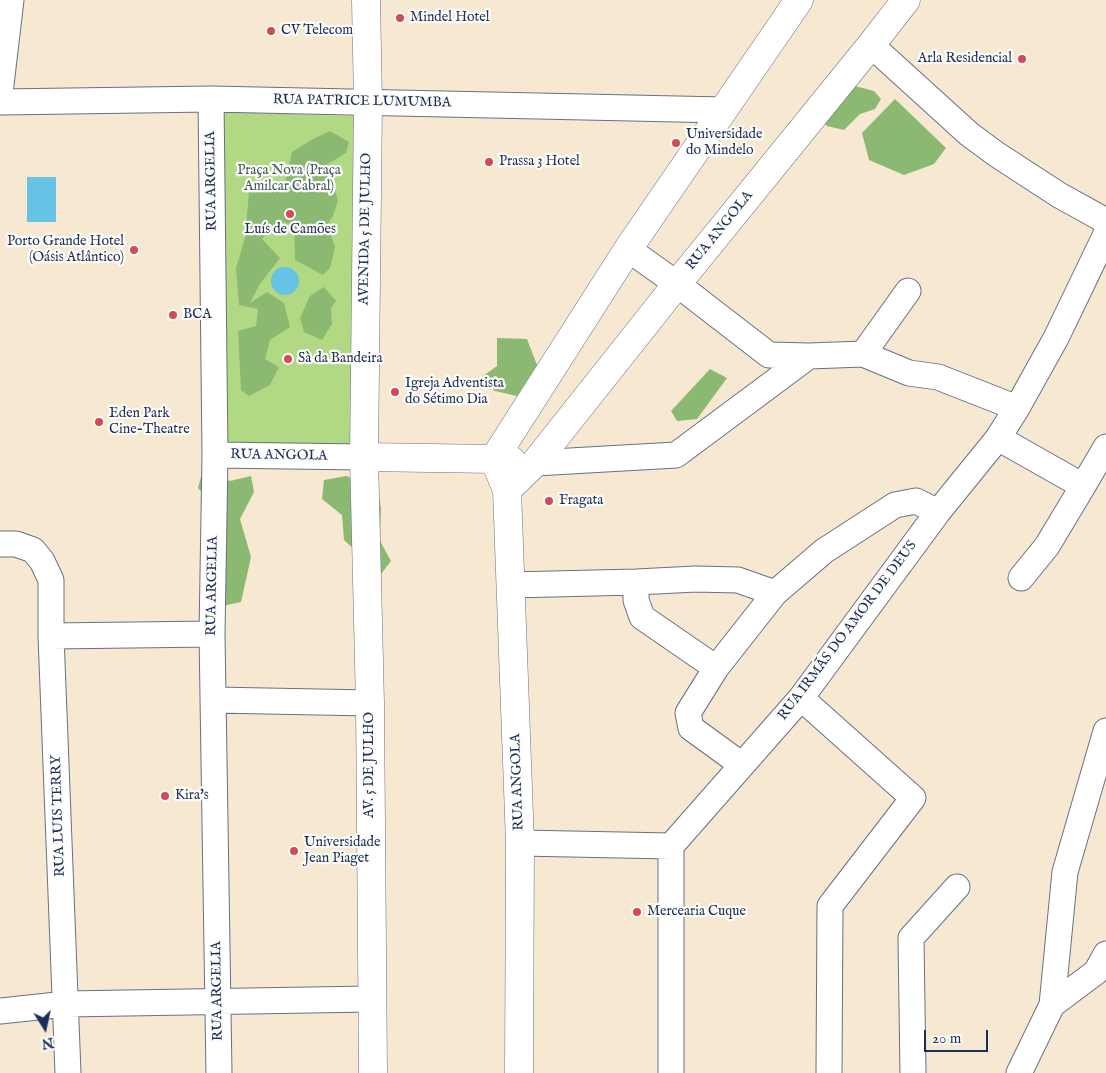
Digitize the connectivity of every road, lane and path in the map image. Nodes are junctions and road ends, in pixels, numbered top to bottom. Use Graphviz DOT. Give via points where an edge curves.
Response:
graph roads {
  1 [pos="12,0"];
  2 [pos="366,0"];
  3 [pos="799,0"];
  4 [pos="906,0"];
  5 [pos="871,45"];
  6 [pos="0,93"];
  7 [pos="211,99"];
  8 [pos="0,102"];
  9 [pos="368,102"];
  10 [pos="724,110"];
  11 [pos="1106,222"];
  12 [pos="1106,234"];
  13 [pos="628,249"];
  14 [pos="677,284"];
  15 [pos="908,291"];
  16 [pos="864,354"];
  17 [pos="809,356"];
  18 [pos="1016,408"];
  19 [pos="998,438"];
  20 [pos="1106,447"];
  21 [pos="215,456"];
  22 [pos="364,457"];
  23 [pos="494,459"];
  24 [pos="535,463"];
  25 [pos="1083,486"];
  26 [pos="507,490"];
  27 [pos="938,512"];
  28 [pos="0,544"];
  29 [pos="1020,578"];
  30 [pos="636,582"];
  31 [pos="511,585"];
  32 [pos="775,593"];
  33 [pos="212,634"];
  34 [pos="51,636"];
  35 [pos="716,668"];
  36 [pos="801,698"];
  37 [pos="214,700"];
  38 [pos="370,703"];
  39 [pos="1106,731"];
  40 [pos="742,765"];
  41 [pos="520,843"];
  42 [pos="671,846"];
  43 [pos="957,887"];
  44 [pos="1103,964"];
  45 [pos="371,999"];
  46 [pos="218,1002"];
  47 [pos="66,1004"];
  48 [pos="1052,1005"];
  49 [pos="0,1011"];
  50 [pos="68,1073"];
  51 [pos="219,1073"];
  52 [pos="373,1073"];
  53 [pos="520,1073"];
  54 [pos="671,1073"];
  55 [pos="830,1073"];
  56 [pos="913,1073"];
  57 [pos="1020,1073"];
  1 -- 6 [label="street"];
  2 -- 9 [label="street, AVENIDA 5 DE JULHO"];
  3 -- 10 [label="street"];
  4 -- 5 [label="street, RUA ANGOLA"];
  5 -- 11 [label="street" via="969,134 1059,195"];
  5 -- 14 [label="street, RUA ANGOLA"];
  7 -- 8 [label="street, RUA PATRICE LUMUMBA"];
  7 -- 9 [label="street, RUA PATRICE LUMUMBA"];
  7 -- 21 [label="street, RUA ARGELIA"];
  9 -- 10 [label="street, RUA PATRICE LUMUMBA"];
  9 -- 22 [label="street, AVENIDA 5 DE JULHO"];
  10 -- 13 [label="street"];
  12 -- 18 [label="street, RUA IRMÃS DO AMOR DE DEUS" via="1056,338"];
  13 -- 14 [label="street"];
  13 -- 23 [label="street"];
  14 -- 17 [label="street" via="769,354"];
  14 -- 24 [label="street, RUA ANGOLA"];
  15 -- 16 [label="street"];
  16 -- 17 [label="street"];
  16 -- 18 [label="street" via="909,373 938,377"];
  17 -- 24 [label="street" via="676,455"];
  18 -- 19 [label="street, RUA IRMÃS DO AMOR DE DEUS"];
  19 -- 25 [label="street"];
  19 -- 27 [label="street, RUA IRMÃS DO AMOR DE DEUS"];
  20 -- 25 [label="street"];
  21 -- 22 [label="street, RUA ANGOLA"];
  21 -- 33 [label="street, RUA ARGELIA"];
  22 -- 23 [label="street, RUA ANGOLA"];
  22 -- 38 [label="street, AV. 5 DE JULHO"];
  23 -- 24 [label="street, RUA ANGOLA"];
  23 -- 26 [label="street, RUA ANGOLA"];
  24 -- 26 [label="street, RUA ANGOLA"];
  25 -- 29 [label="street" via="1047,546"];
  26 -- 31 [label="street, RUA ANGOLA"];
  27 -- 32 [label="street" via="916,501 895,505 824,551"];
  27 -- 36 [label="street, RUA IRMÃS DO AMOR DE DEUS"];
  28 -- 34 [label="street, RUA LUIS TERRY" via="16,544 33,550 42,562 51,580"];
  30 -- 31 [label="street"];
  30 -- 32 [label="street" via="738,580"];
  30 -- 35 [label="street" via="636,600 642,617"];
  31 -- 41 [label="street, RUA ANGOLA"];
  32 -- 35 [label="street"];
  33 -- 34 [label="street"];
  33 -- 37 [label="street, RUA ARGELIA"];
  34 -- 47 [label="street, RUA LUIS TERRY"];
  35 -- 40 [label="street" via="688,713 691,728"];
  36 -- 40 [label="street, RUA IRMÃS DO AMOR DE DEUS"];
  36 -- 55 [label="street" via="913,798 830,906"];
  37 -- 38 [label="street"];
  37 -- 46 [label="street, RUA ARGELIA"];
  38 -- 45 [label="street, AV. 5 DE JULHO"];
  39 -- 48 [label="street" via="1065,872"];
  40 -- 42 [label="street, RUA IRMÃS DO AMOR DE DEUS"];
  41 -- 42 [label="street"];
  41 -- 53 [label="street, RUA ANGOLA"];
  42 -- 54 [label="street"];
  43 -- 56 [label="street" via="911,938"];
  44 -- 48 [label="street"];
  45 -- 46 [label="street"];
  45 -- 52 [label="street, AV. 5 DE JULHO"];
  46 -- 47 [label="street"];
  46 -- 51 [label="street, RUA ARGELIA"];
  47 -- 49 [label="street"];
  47 -- 50 [label="street, RUA LUIS TERRY"];
  48 -- 57 [label="street"];
}
